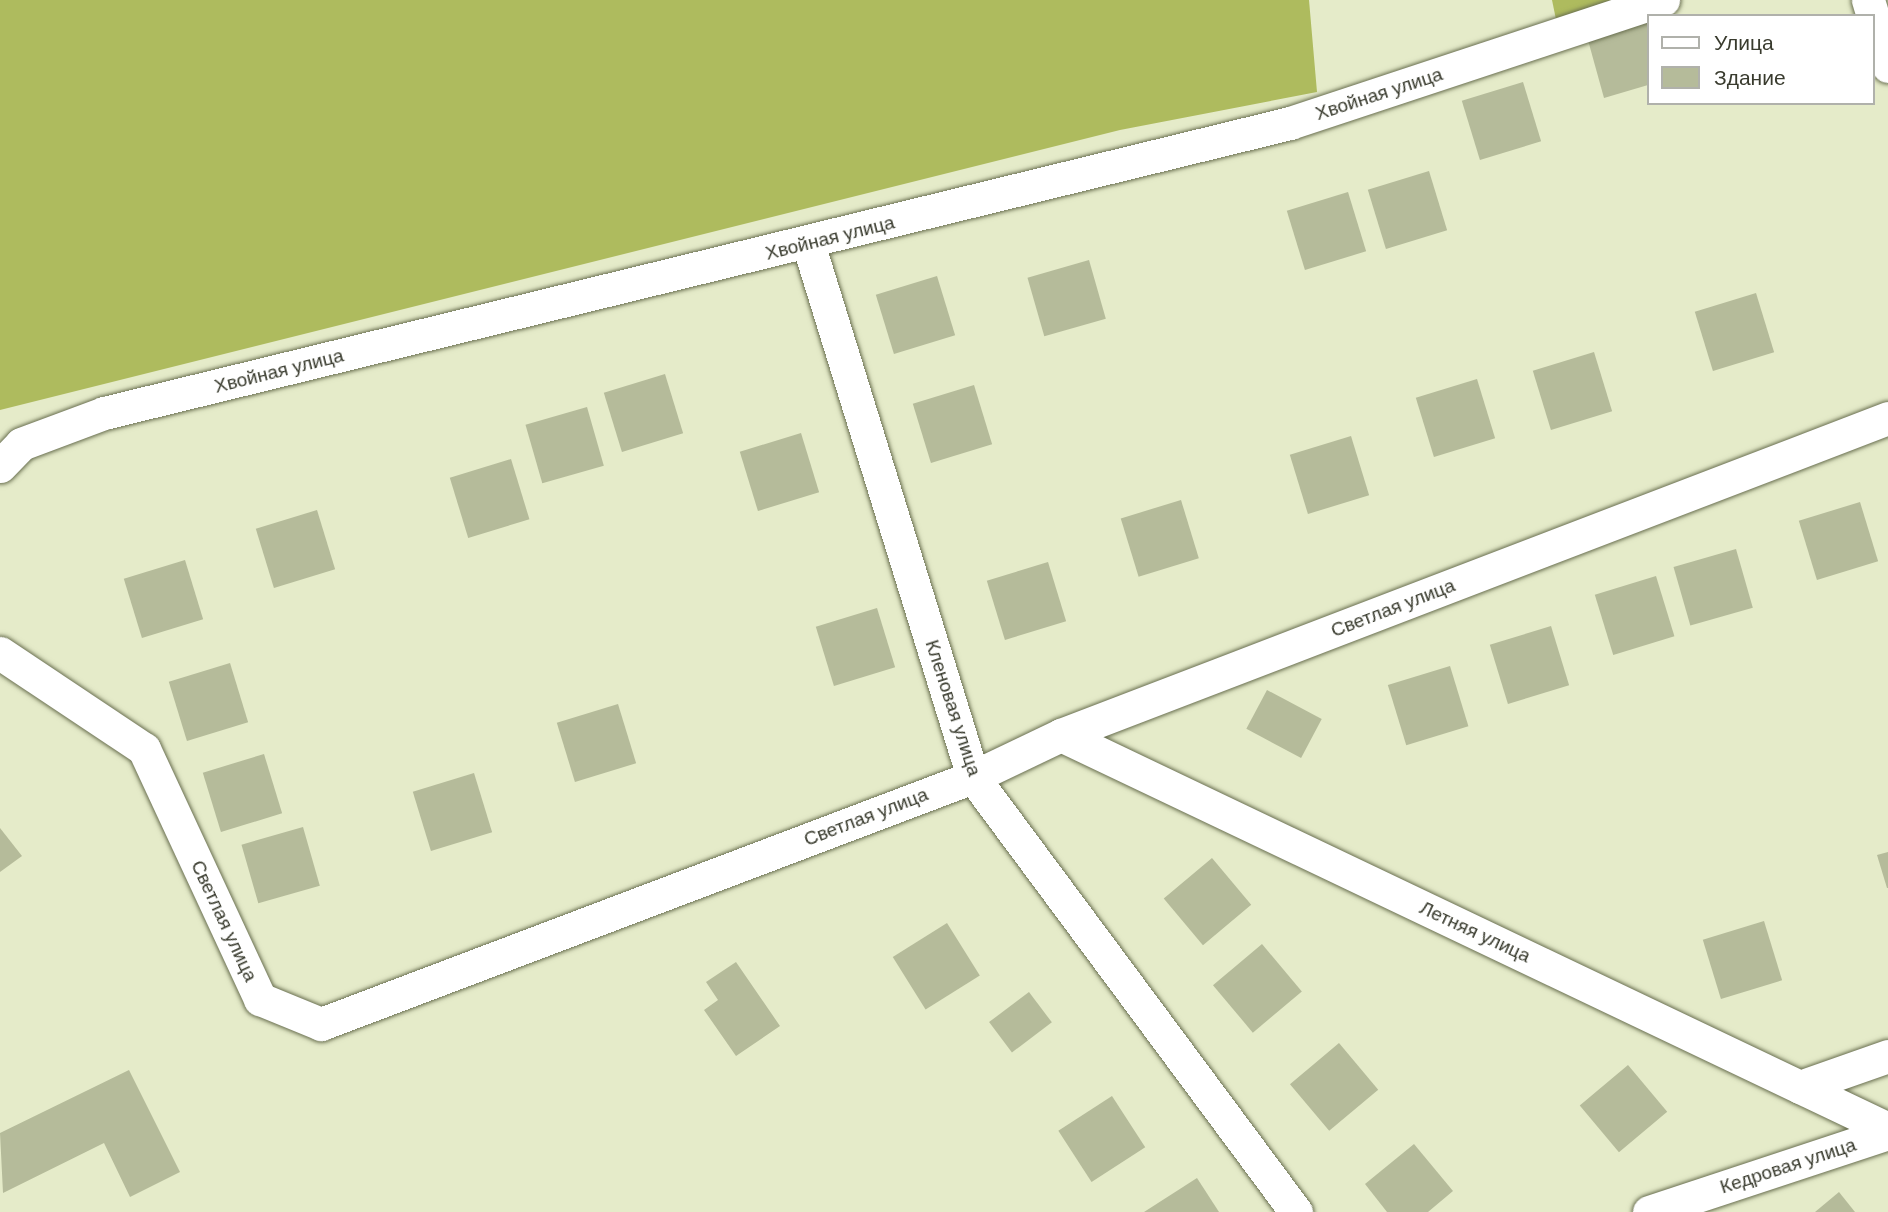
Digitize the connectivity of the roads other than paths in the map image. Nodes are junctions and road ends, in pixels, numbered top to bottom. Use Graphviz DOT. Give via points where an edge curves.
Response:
graph roads {
  1 [pos="1663,0"];
  2 [pos="1874,20"];
  3 [pos="1888,66"];
  4 [pos="808,243"];
  5 [pos="1888,418"];
  6 [pos="0,466"];
  7 [pos="0,653"];
  8 [pos="1061,735"];
  9 [pos="973,777"];
  10 [pos="1888,1056"];
  11 [pos="1800,1087"];
  12 [pos="1888,1131"];
  13 [pos="1296,1212"];
  14 [pos="1649,1212"];
  1 -- 4 [label="street, Хвойная улица" via="1290,123"];
  2 -- 3 [label="street"];
  4 -- 6 [label="street, Хвойная улица" via="104,413 21,444"];
  4 -- 9 [label="street, Кленовая улица"];
  5 -- 8 [label="street, Светлая улица"];
  7 -- 9 [label="street, Светлая улица" via="144,749 260,999 321,1024"];
  8 -- 9 [label="street, Светлая улица"];
  8 -- 11 [label="street, Летняя улица"];
  9 -- 13 [label="street, Кленовая улица"];
  10 -- 11 [label="street"];
  11 -- 12 [label="street, Летняя улица"];
  12 -- 14 [label="street, Кедровая улица"];
}
